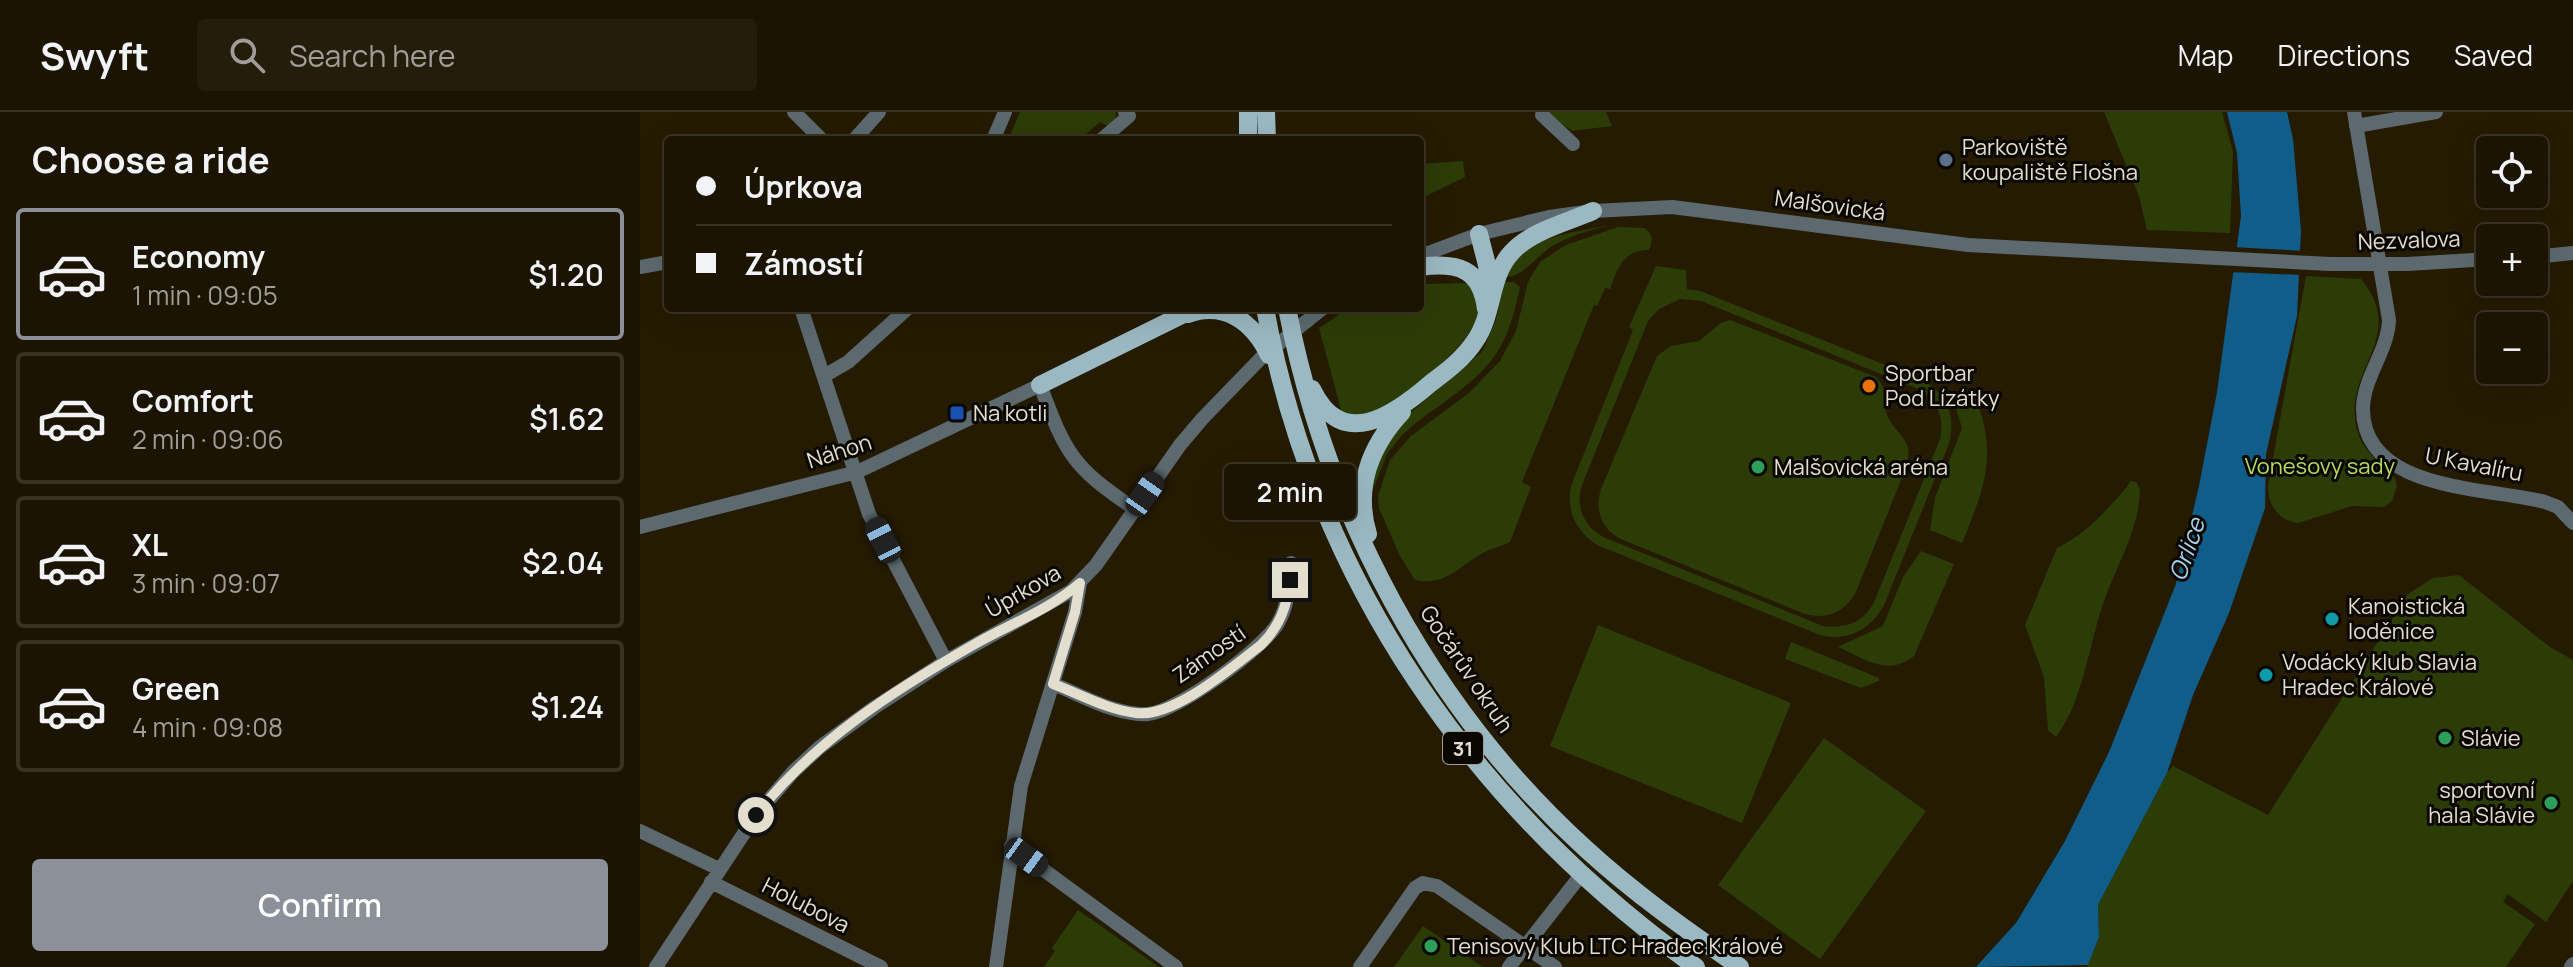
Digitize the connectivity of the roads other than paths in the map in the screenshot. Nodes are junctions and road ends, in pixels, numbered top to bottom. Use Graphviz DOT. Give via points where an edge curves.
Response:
graph roads {
  1 [pos="794,112"];
  2 [pos="879,112"];
  3 [pos="1005,112"];
  4 [pos="1125,112"];
  5 [pos="1248,112"];
  6 [pos="1266,112"];
  7 [pos="2436,112"];
  8 [pos="1542,115"];
  9 [pos="2355,119"];
  10 [pos="818,136"];
  11 [pos="858,136"];
  12 [pos="995,136"];
  13 [pos="1106,136"];
  14 [pos="1248,136"];
  15 [pos="1267,136"];
  16 [pos="1573,144"];
  17 [pos="1593,211"];
  18 [pos="1479,234"];
  19 [pos="2573,253"];
  20 [pos="1424,255"];
  21 [pos="2548,256"];
  22 [pos="2201,258"];
  23 [pos="2476,260"];
  24 [pos="664,263"];
  25 [pos="2380,265"];
  26 [pos="640,267"];
  27 [pos="1424,267"];
  28 [pos="802,312"];
  29 [pos="904,312"];
  30 [pos="1189,312"];
  31 [pos="1222,312"];
  32 [pos="1266,312"];
  33 [pos="1288,312"];
  34 [pos="1318,312"];
  35 [pos="1485,323"];
  36 [pos="1296,354"];
  37 [pos="824,376"];
  38 [pos="1040,385"];
  39 [pos="1282,385"];
  40 [pos="1427,387"];
  41 [pos="857,472"];
  42 [pos="1135,509"];
  43 [pos="2571,517"];
  44 [pos="640,527"];
  45 [pos="1291,563"];
  46 [pos="1080,583"];
  47 [pos="1382,583"];
  48 [pos="946,661"];
  49 [pos="1053,684"];
  50 [pos="640,831"];
  51 [pos="1011,846"];
  52 [pos="1581,875"];
  53 [pos="715,876"];
  54 [pos="1524,946"];
  55 [pos="656,967"];
  56 [pos="881,967"];
  57 [pos="996,967"];
  58 [pos="1176,967"];
  59 [pos="1360,967"];
  60 [pos="1509,967"];
  61 [pos="1555,967"];
  62 [pos="1696,967"];
  63 [pos="1740,967"];
  1 -- 10 [label="street"];
  2 -- 11 [label="street"];
  3 -- 12 [label="street"];
  4 -- 13 [label="street" via="1129,116"];
  5 -- 14 [label="main road"];
  6 -- 15 [label="main road"];
  7 -- 9 [label="street"];
  8 -- 16 [label="street"];
  9 -- 25 [label="street, U Kavalíru"];
  17 -- 18 [label="street, Malšovická"];
  17 -- 22 [label="street, Malšovická" via="1694,208 1968,245"];
  17 -- 35 [label="main road" via="1515,248 1499,272"];
  18 -- 20 [label="street, Malšovická"];
  18 -- 35 [label="main road" via="1489,287"];
  19 -- 21 [label="street"];
  22 -- 25 [label="street, Nezvalova"];
  23 -- 25 [label="street, Nezvalova"];
  24 -- 26 [label="street"];
  25 -- 43 [label="street, U Kavalíru" via="2388,331 2366,389 2363,410 2372,442 2405,472 2545,502"];
  27 -- 35 [label="main road" via="1471,273 1485,300"];
  28 -- 37 [label="street"];
  29 -- 37 [label="street" via="848,362"];
  30 -- 38 [label="main road"];
  31 -- 39 [label="main road" via="1239,318 1260,339"];
  32 -- 39 [label="main road, 31"];
  33 -- 36 [label="main road, Gočárův okruh / 31"];
  34 -- 42 [label="street, Úprkova" via="1217,403"];
  35 -- 40 [label="main road" via="1469,350"];
  36 -- 40 [label="main road" via="1321,406 1341,421 1376,420"];
  36 -- 47 [label="main road, Gočárův okruh / 31" via="1341,494"];
  37 -- 41 [label="street"];
  38 -- 41 [label="street, Náhon"];
  38 -- 42 [label="street" via="1075,461 1096,483"];
  39 -- 52 [label="main road, 31" via="1334,531 1392,643 1477,765"];
  40 -- 47 [label="main road" via="1386,430 1365,477 1364,520"];
  41 -- 44 [label="street, Náhon"];
  41 -- 48 [label="street" via="869,514"];
  42 -- 46 [label="street, Úprkova"];
  45 -- 49 [label="street, Zámostí" via="1284,612 1270,635 1183,700 1137,714"];
  46 -- 48 [label="street, Úprkova"];
  46 -- 49 [label="street"];
  47 -- 63 [label="main road, Gočárův okruh / 31" via="1472,725 1548,812 1629,886"];
  48 -- 53 [label="street, Úprkova" via="820,747 775,791"];
  49 -- 51 [label="street" via="1021,786"];
  50 -- 53 [label="street, Holubova"];
  51 -- 57 [label="street"];
  51 -- 58 [label="street"];
  52 -- 54 [label="street"];
  52 -- 62 [label="main road, 31"];
  53 -- 55 [label="street, Úprkova"];
  53 -- 56 [label="street, Holubova"];
  54 -- 59 [label="street" via="1437,886 1423,883"];
  54 -- 60 [label="street"];
  54 -- 61 [label="street"];
}
